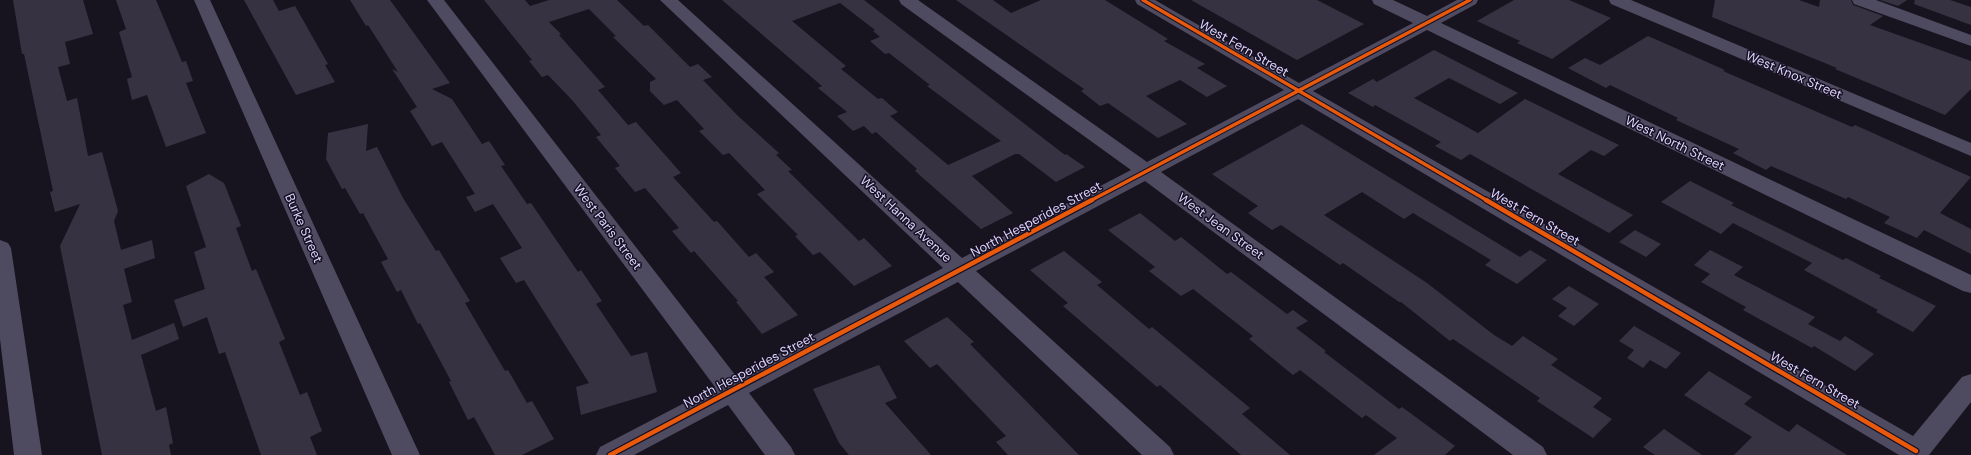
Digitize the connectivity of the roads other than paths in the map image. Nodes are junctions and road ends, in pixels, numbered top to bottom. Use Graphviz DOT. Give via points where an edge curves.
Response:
graph roads {
  1 [pos="202,0"];
  2 [pos="435,0"];
  3 [pos="668,0"];
  4 [pos="907,0"];
  5 [pos="1143,0"];
  6 [pos="1380,0"];
  7 [pos="1470,0"];
  8 [pos="1617,0"];
  9 [pos="1860,0"];
  10 [pos="1426,23"];
  11 [pos="1971,41"];
  12 [pos="1298,90"];
  13 [pos="1971,150"];
  14 [pos="1147,172"];
  15 [pos="0,248"];
  16 [pos="961,269"];
  17 [pos="1971,286"];
  18 [pos="733,391"];
  19 [pos="1966,398"];
  20 [pos="1915,453"];
  21 [pos="28,455"];
  22 [pos="406,455"];
  23 [pos="610,455"];
  24 [pos="781,455"];
  25 [pos="1160,455"];
  26 [pos="1533,455"];
  1 -- 22 [label="street, Burke Street"];
  2 -- 18 [label="street, West Paris Street"];
  3 -- 16 [label="street, West Hanna Avenue"];
  4 -- 14 [label="street, West Jean Street"];
  5 -- 12 [label="street, West Fern Street"];
  6 -- 10 [label="street, West North Street"];
  7 -- 10 [label="street, North Hesperides Street"];
  8 -- 13 [label="street, West Knox Street"];
  9 -- 11 [label="street"];
  10 -- 12 [label="street, North Hesperides Street"];
  10 -- 17 [label="street, West North Street"];
  12 -- 14 [label="street, North Hesperides Street"];
  12 -- 20 [label="street, West Fern Street"];
  14 -- 16 [label="street, North Hesperides Street"];
  14 -- 26 [label="street, West Jean Street"];
  15 -- 21 [label="street"];
  16 -- 18 [label="street, North Hesperides Street"];
  16 -- 25 [label="street, West Hanna Avenue"];
  18 -- 23 [label="street, North Hesperides Street"];
  18 -- 24 [label="street, West Paris Street"];
  19 -- 20 [label="street"];
}
